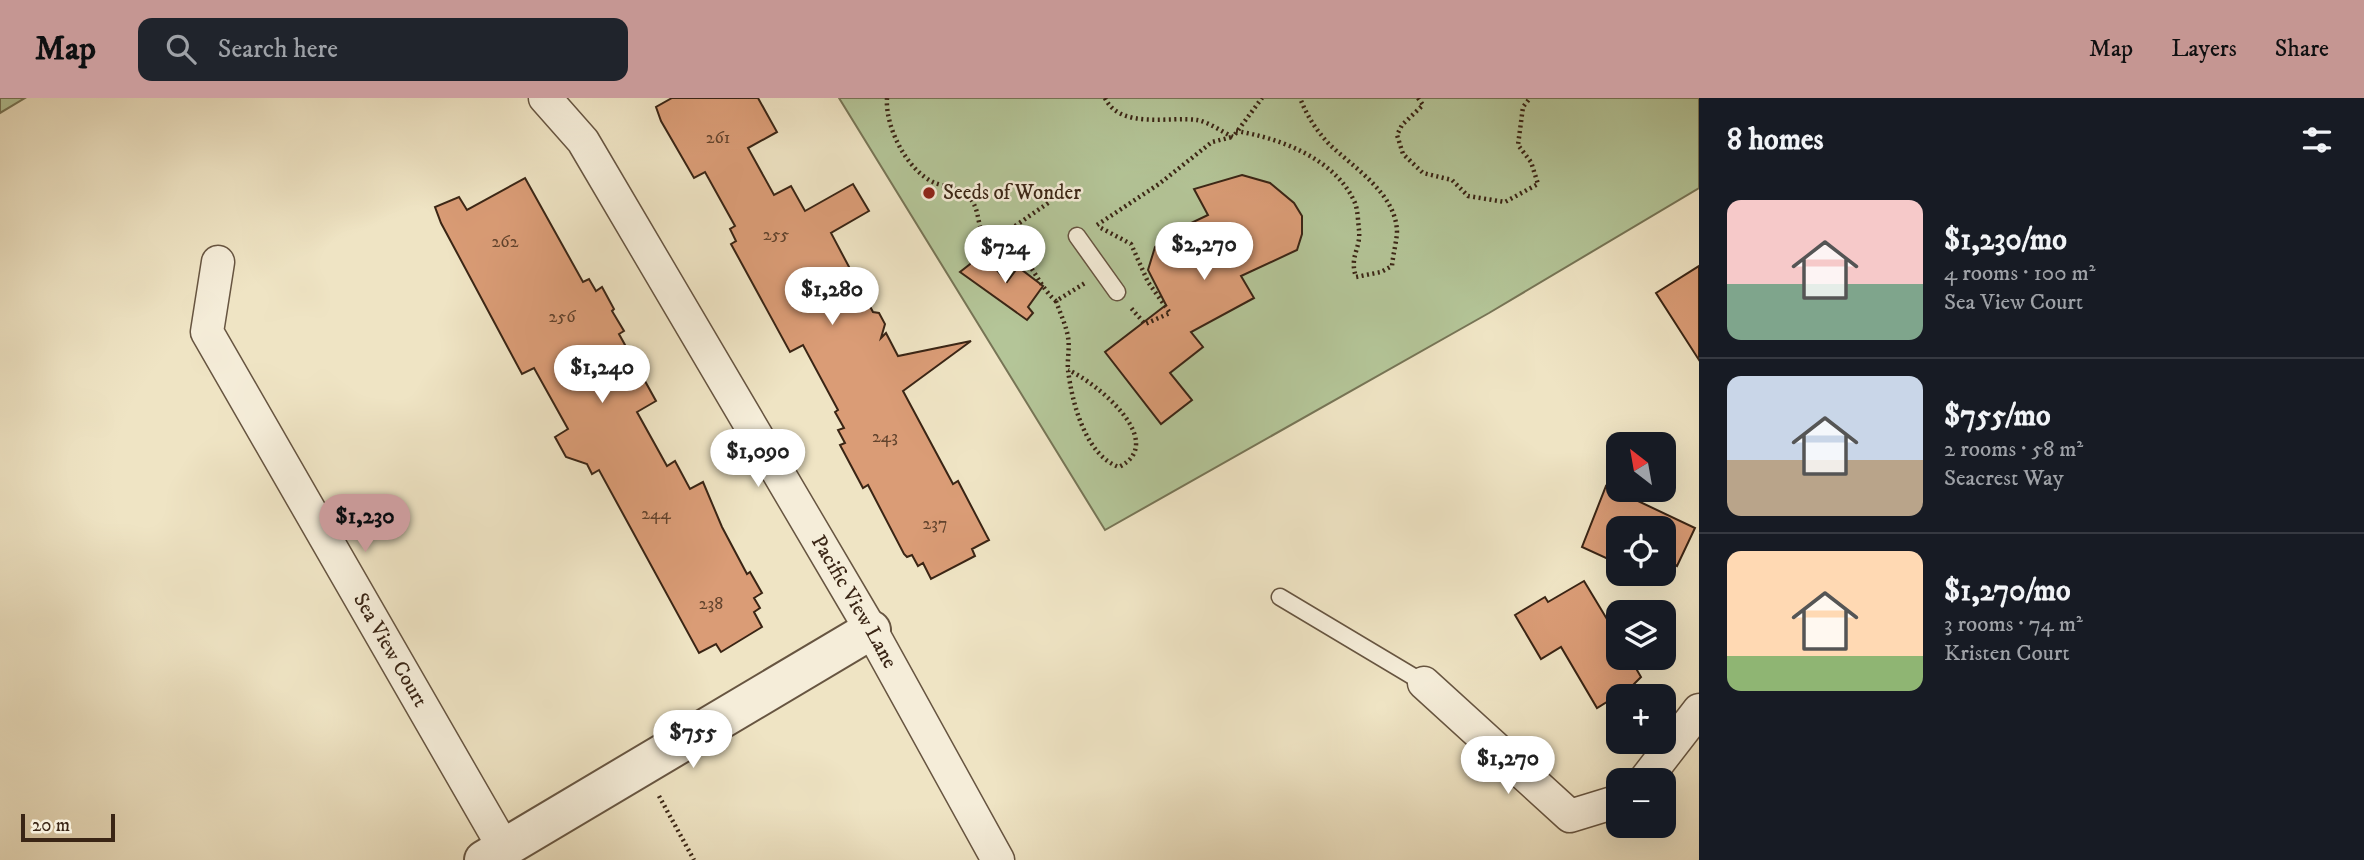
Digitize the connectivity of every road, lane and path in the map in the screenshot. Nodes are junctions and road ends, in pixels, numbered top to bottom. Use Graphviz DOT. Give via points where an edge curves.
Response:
graph roads {
  1 [pos="545,98"];
  2 [pos="887,98"];
  3 [pos="1105,98"];
  4 [pos="1262,98"];
  5 [pos="1300,98"];
  6 [pos="1418,98"];
  7 [pos="1530,98"];
  8 [pos="1236,131"];
  9 [pos="1233,137"];
  10 [pos="1051,201"];
  11 [pos="1113,215"];
  12 [pos="1015,226"];
  13 [pos="1077,236"];
  14 [pos="218,262"];
  15 [pos="1103,274"];
  16 [pos="1117,292"];
  17 [pos="1056,301"];
  18 [pos="1068,370"];
  19 [pos="1280,597"];
  20 [pos="871,629"];
  21 [pos="1424,683"];
  22 [pos="1699,710"];
  23 [pos="640,767"];
  24 [pos="1654,768"];
  25 [pos="1606,805"];
  26 [pos="494,854"];
  27 [pos="694,860"];
  28 [pos="998,860"];
  1 -- 20 [label="street, Pacific View Lane" via="583,141"];
  2 -- 17 [label="path" via="897,140 911,164 932,182 967,194 979,210 979,225 989,240 1013,247"];
  3 -- 9 [label="path" via="1128,117 1198,120"];
  4 -- 8 [label="path"];
  5 -- 8 [label="path" via="1308,118 1328,143 1365,175 1387,202 1397,231 1392,266 1381,272 1356,276 1351,263 1360,235 1356,205 1343,182 1308,154 1263,135"];
  6 -- 7 [label="path" via="1423,105 1397,135 1403,154 1423,173 1451,180 1468,196 1506,202 1538,184 1531,162 1518,145 1523,107"];
  8 -- 9 [label="path"];
  9 -- 11 [label="path" via="1212,142"];
  10 -- 12 [label="path"];
  13 -- 15 [label="lane"];
  14 -- 26 [label="street, Sea View Court" via="207,332"];
  15 -- 16 [label="lane"];
  15 -- 17 [label="path"];
  17 -- 18 [label="path" via="1068,338"];
  18 -- 18 [label="path" via="1079,417 1096,450 1107,463 1119,467 1130,461 1137,451 1131,424 1085,377"];
  19 -- 21 [label="lane"];
  20 -- 23 [label="street"];
  20 -- 28 [label="street, Pacific View Lane"];
  21 -- 25 [label="street" via="1570,816"];
  22 -- 24 [label="street"];
  23 -- 26 [label="street"];
  23 -- 27 [label="path"];
}
